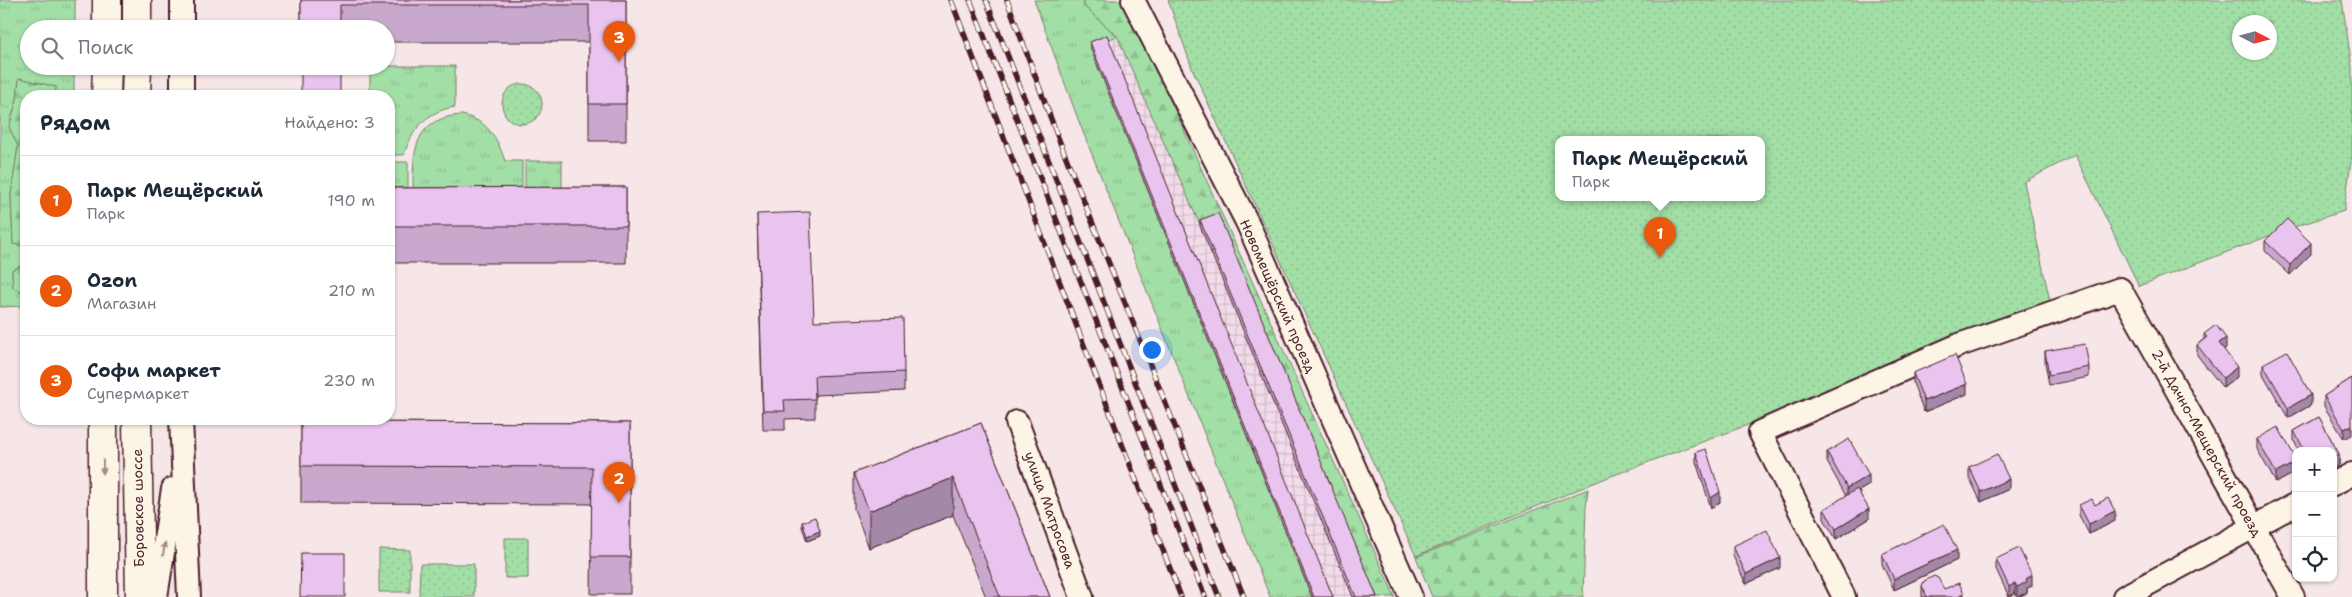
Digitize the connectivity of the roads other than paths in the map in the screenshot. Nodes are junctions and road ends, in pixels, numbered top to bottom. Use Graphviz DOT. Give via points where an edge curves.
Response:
graph roads {
  1 [pos="107,0"];
  2 [pos="137,0"];
  3 [pos="182,0"];
  4 [pos="1133,0"];
  5 [pos="107,20"];
  6 [pos="137,20"];
  7 [pos="182,20"];
  8 [pos="107,75"];
  9 [pos="137,75"];
  10 [pos="182,75"];
  11 [pos="106,90"];
  12 [pos="136,90"];
  13 [pos="182,90"];
  14 [pos="1018,422"];
  15 [pos="103,425"];
  16 [pos="137,425"];
  17 [pos="181,425"];
  18 [pos="180,445"];
  19 [pos="2352,474"];
  20 [pos="2337,482"];
  21 [pos="2292,506"];
  22 [pos="2254,526"];
  23 [pos="103,597"];
  24 [pos="140,597"];
  25 [pos="156,597"];
  26 [pos="189,597"];
  27 [pos="1082,597"];
  28 [pos="1410,597"];
  29 [pos="1844,597"];
  30 [pos="2124,597"];
  31 [pos="2293,597"];
  1 -- 5 [label="main road"];
  2 -- 6 [label="main road"];
  3 -- 7 [label="street"];
  4 -- 28 [label="street, Новомещёрский проезд" via="1248,224"];
  8 -- 11 [label="main road"];
  9 -- 12 [label="main road"];
  10 -- 13 [label="street"];
  14 -- 27 [label="street, улица Матросова"];
  15 -- 23 [label="main road, one-way"];
  16 -- 24 [label="main road, Боровское шоссе"];
  17 -- 18 [label="street"];
  25 -- 18 [label="street, one-way"];
  18 -- 26 [label="street"];
  19 -- 20 [label="street"];
  21 -- 22 [label="street"];
  22 -- 29 [label="street, 2-й Дачно-Мещерский проезд" via="2120,289 1959,344 1760,432"];
  22 -- 30 [label="street"];
  22 -- 31 [label="street, 2-й Дачно-Мещерский проезд"];
}
